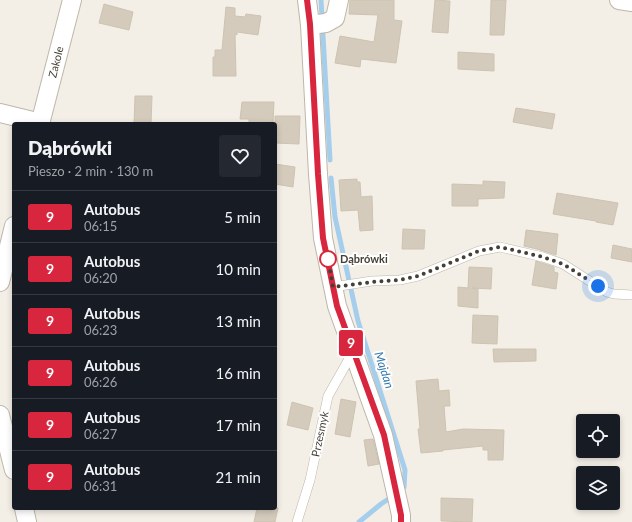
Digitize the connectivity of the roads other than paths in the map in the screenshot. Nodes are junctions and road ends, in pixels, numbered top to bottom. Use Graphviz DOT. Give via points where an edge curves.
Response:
graph roads {
  1 [pos="72,0"];
  2 [pos="307,0"];
  3 [pos="339,0"];
  4 [pos="619,0"];
  5 [pos="632,2"];
  6 [pos="317,24"];
  7 [pos="0,113"];
  8 [pos="36,122"];
  9 [pos="40,122"];
  10 [pos="12,234"];
  11 [pos="0,282"];
  12 [pos="344,285"];
  13 [pos="632,295"];
  14 [pos="354,351"];
  15 [pos="0,415"];
  16 [pos="12,462"];
  17 [pos="24,510"];
  18 [pos="27,522"];
  19 [pos="297,522"];
  20 [pos="401,522"];
  1 -- 9 [label="street, Zakole"];
  2 -- 6 [label="street"];
  3 -- 6 [label="street" via="334,18"];
  4 -- 5 [label="street"];
  6 -- 12 [label="street" via="318,174 323,238"];
  7 -- 8 [label="street"];
  10 -- 11 [label="street"];
  12 -- 13 [label="lane" via="406,279 479,251 500,247 563,264 607,292"];
  12 -- 14 [label="street" via="337,306"];
  14 -- 19 [label="lane, Przesmyk" via="328,396 310,480"];
  14 -- 20 [label="street" via="384,435"];
  15 -- 16 [label="street"];
  17 -- 18 [label="street"];
}
